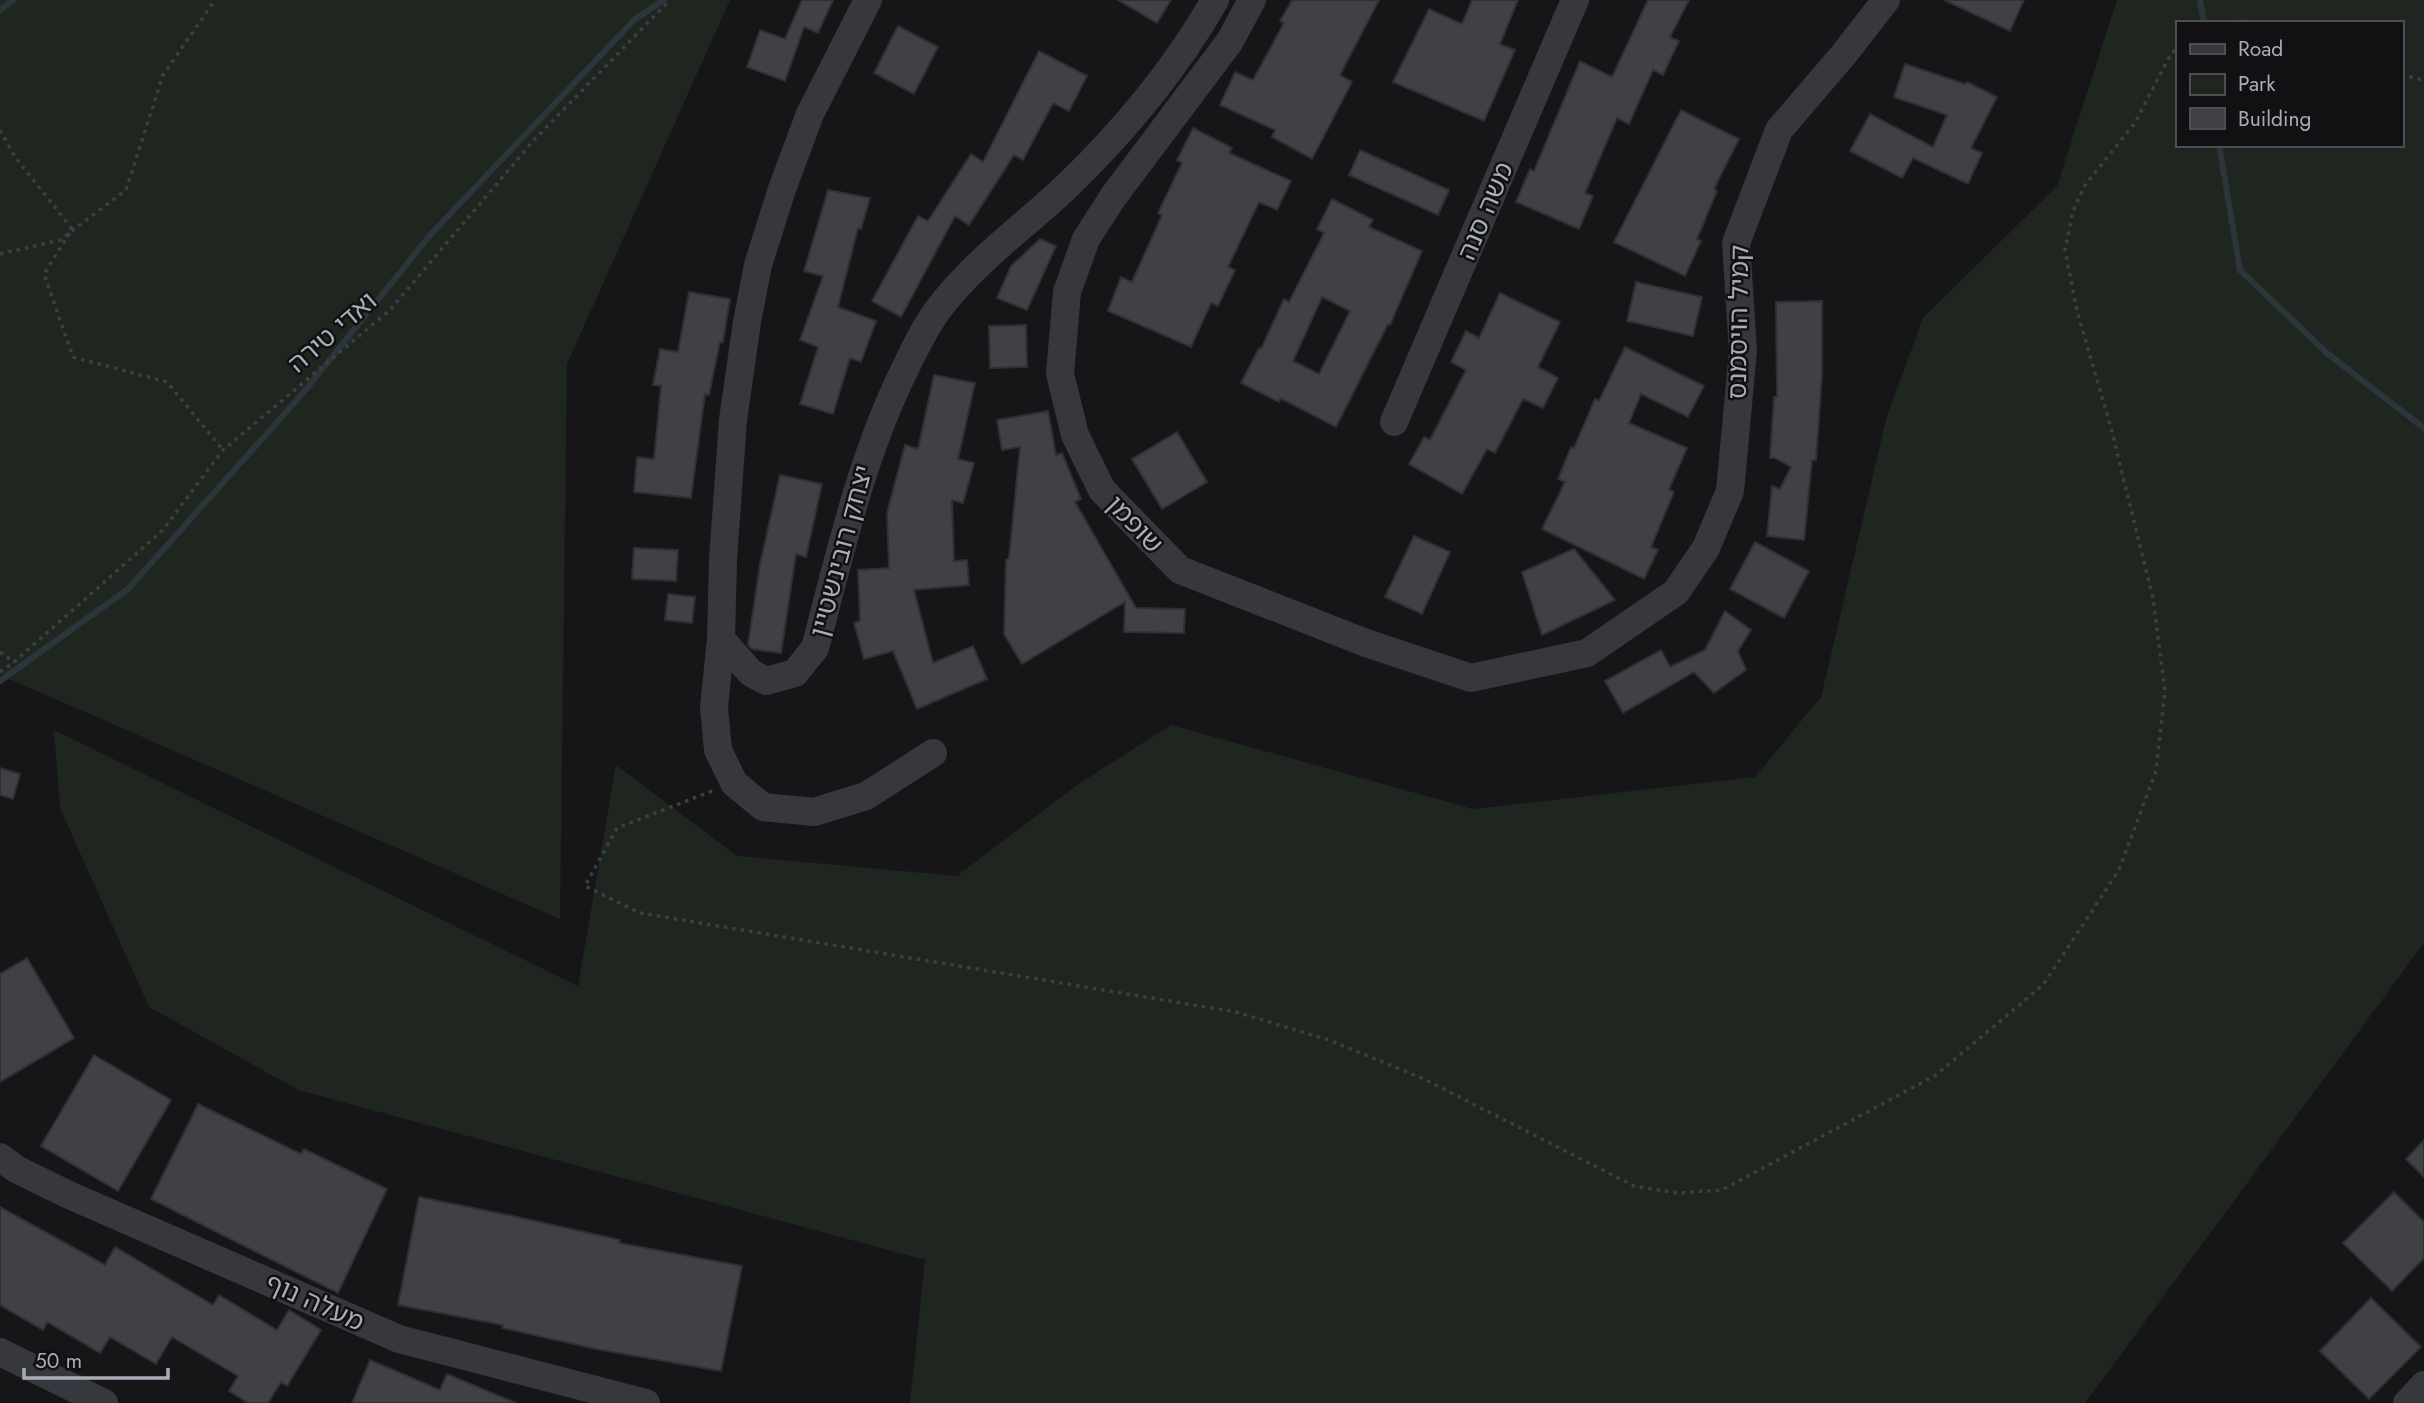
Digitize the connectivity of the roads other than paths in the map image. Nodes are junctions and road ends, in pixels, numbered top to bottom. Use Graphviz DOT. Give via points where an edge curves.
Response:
graph roads {
  1 [pos="868,0"];
  2 [pos="1215,0"];
  3 [pos="1252,0"];
  4 [pos="1575,0"];
  5 [pos="1886,0"];
  6 [pos="1394,422"];
  7 [pos="1676,592"];
  8 [pos="721,639"];
  9 [pos="933,753"];
  10 [pos="0,1157"];
  11 [pos="0,1352"];
  12 [pos="2424,1385"];
  13 [pos="104,1403"];
  14 [pos="646,1403"];
  15 [pos="2407,1403"];
  1 -- 8 [label="street" via="810,114 758,265 733,420"];
  2 -- 8 [label="street, יצחק רובינשטיין" via="1159,86 1121,132 970,273 921,334 868,453 815,648 795,673 766,681 751,673"];
  3 -- 7 [label="street, שופמן" via="1230,41 1086,239 1067,292 1060,374 1075,435 1102,490 1180,570 1366,643 1471,678 1587,653"];
  4 -- 6 [label="street, משה סנה"];
  5 -- 7 [label="street, קמיל הויסמנס" via="1779,130 1736,243 1743,351 1730,491 1706,548"];
  8 -- 9 [label="street" via="715,707 718,750 734,783 763,807 814,812 866,796"];
  10 -- 14 [label="street, מעלה נוף" via="69,1195 399,1339"];
  11 -- 13 [label="street"];
  12 -- 15 [label="street"];
}
